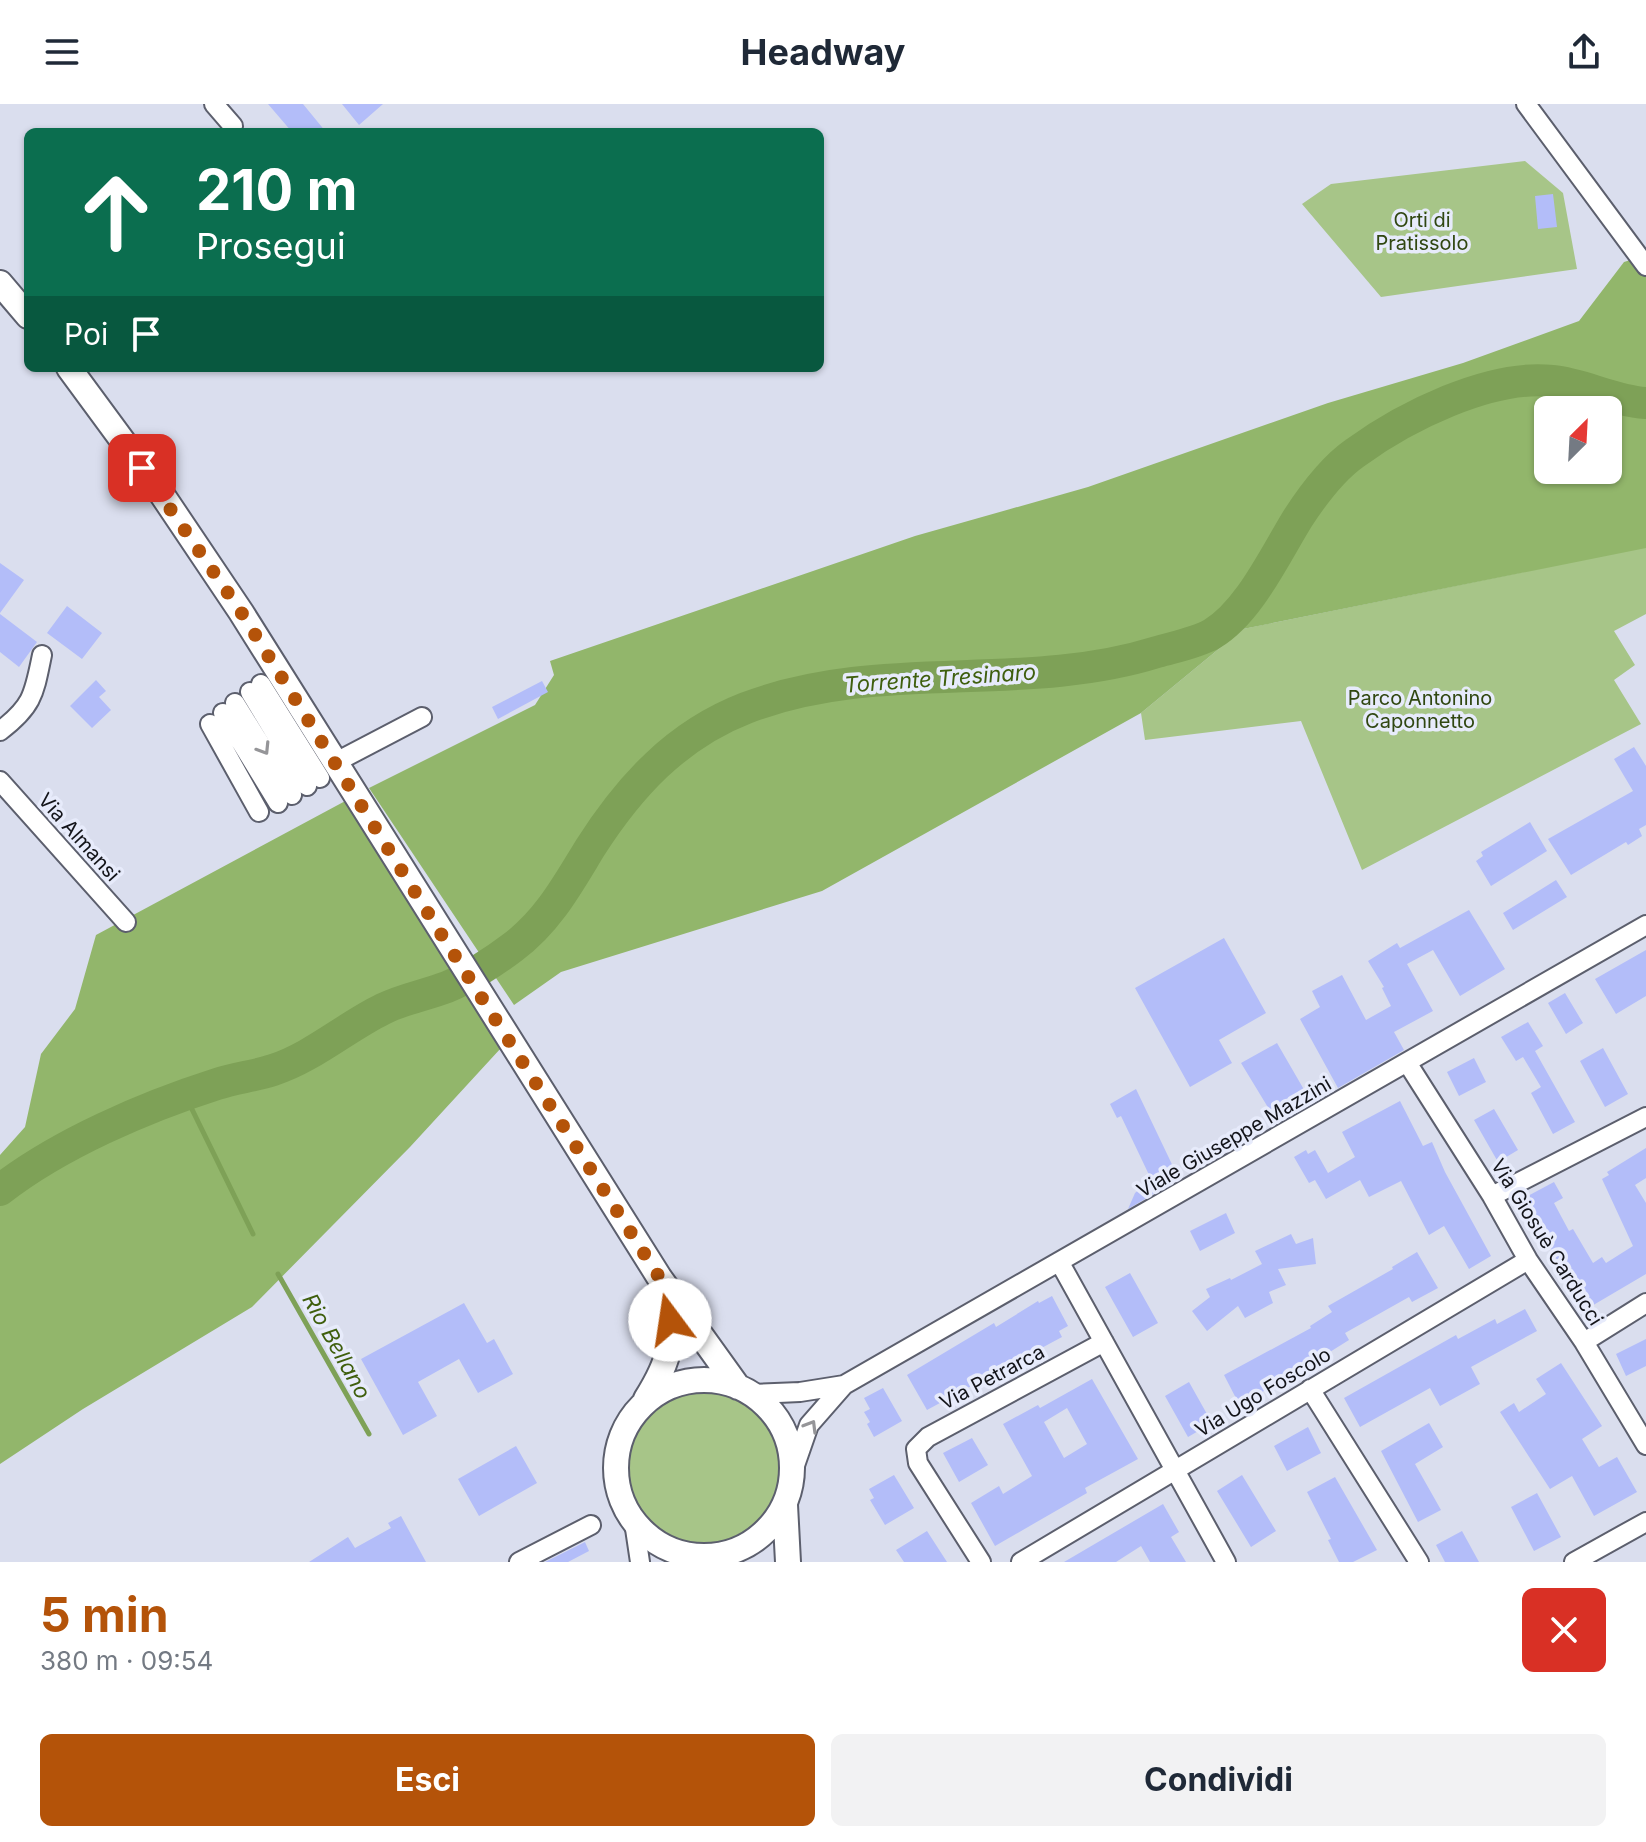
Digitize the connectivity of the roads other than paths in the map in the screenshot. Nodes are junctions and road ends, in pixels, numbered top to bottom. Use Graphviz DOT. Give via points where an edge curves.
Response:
graph roads {
  1 [pos="214,104"];
  2 [pos="1526,104"];
  3 [pos="233,126"];
  4 [pos="1646,266"];
  5 [pos="0,283"];
  6 [pos="24,311"];
  7 [pos="72,372"];
  8 [pos="42,655"];
  9 [pos="236,703"];
  10 [pos="422,717"];
  11 [pos="0,731"];
  12 [pos="0,781"];
  13 [pos="307,785"];
  14 [pos="259,812"];
  15 [pos="126,922"];
  16 [pos="1646,925"];
  17 [pos="1408,1064"];
  18 [pos="1646,1117"];
  19 [pos="1492,1196"];
  20 [pos="1528,1260"];
  21 [pos="1060,1263"];
  22 [pos="659,1277"];
  23 [pos="1646,1303"];
  24 [pos="1104,1342"];
  25 [pos="1584,1342"];
  26 [pos="844,1385"];
  27 [pos="1310,1389"];
  28 [pos="745,1390"];
  29 [pos="644,1402"];
  30 [pos="1646,1445"];
  31 [pos="1176,1471"];
  32 [pos="792,1474"];
  33 [pos="785,1504"];
  34 [pos="634,1522"];
  35 [pos="1646,1522"];
  36 [pos="591,1525"];
  37 [pos="709,1559"];
  38 [pos="519,1562"];
  39 [pos="640,1562"];
  40 [pos="788,1562"];
  41 [pos="981,1562"];
  42 [pos="1021,1562"];
  43 [pos="1226,1562"];
  44 [pos="1419,1562"];
  45 [pos="1574,1562"];
  1 -- 3 [label="street"];
  2 -- 4 [label="street"];
  5 -- 6 [label="main road"];
  7 -- 13 [label="main road" via="223,585"];
  8 -- 11 [label="street" via="34,694"];
  9 -- 13 [label="street"];
  9 -- 13 [label="street, one-way"];
  9 -- 14 [label="street"];
  10 -- 13 [label="street"];
  12 -- 15 [label="street, Via Almansi"];
  13 -- 22 [label="main road" via="390,848"];
  16 -- 17 [label="street, Viale Giuseppe Mazzini"];
  17 -- 19 [label="street, Via Giosuè Carducci"];
  17 -- 21 [label="street, Viale Giuseppe Mazzini"];
  18 -- 19 [label="street"];
  19 -- 20 [label="street, Via Giosuè Carducci"];
  20 -- 25 [label="street, Via Giosuè Carducci"];
  20 -- 27 [label="street, Via Ugo Foscolo"];
  21 -- 24 [label="street"];
  21 -- 26 [label="street, Viale Giuseppe Mazzini"];
  22 -- 28 [label="main road"];
  22 -- 29 [label="main road" via="671,1341"];
  23 -- 25 [label="street"];
  24 -- 31 [label="street"];
  24 -- 41 [label="street, Via Petrarca" via="928,1437 916,1449 918,1463"];
  25 -- 30 [label="street, Via Giosuè Carducci"];
  26 -- 28 [label="street, Viale Giuseppe Mazzini" via="800,1392"];
  32 -- 26 [label="street, Viale Giuseppe Mazzini, one-way" via="809,1425"];
  27 -- 31 [label="street, Via Ugo Foscolo"];
  27 -- 44 [label="street"];
  28 -- 29 [label="main road" via="705,1379 679,1383"];
  28 -- 32 [label="main road" via="772,1411 786,1434"];
  29 -- 34 [label="main road" via="627,1423 615,1461 621,1500"];
  31 -- 42 [label="street, Via Ugo Foscolo"];
  31 -- 43 [label="street"];
  32 -- 33 [label="main road"];
  33 -- 37 [label="main road" via="762,1534"];
  33 -- 40 [label="main road"];
  34 -- 37 [label="main road" via="665,1547"];
  34 -- 39 [label="street"];
  35 -- 45 [label="street"];
  36 -- 38 [label="street"];
}
